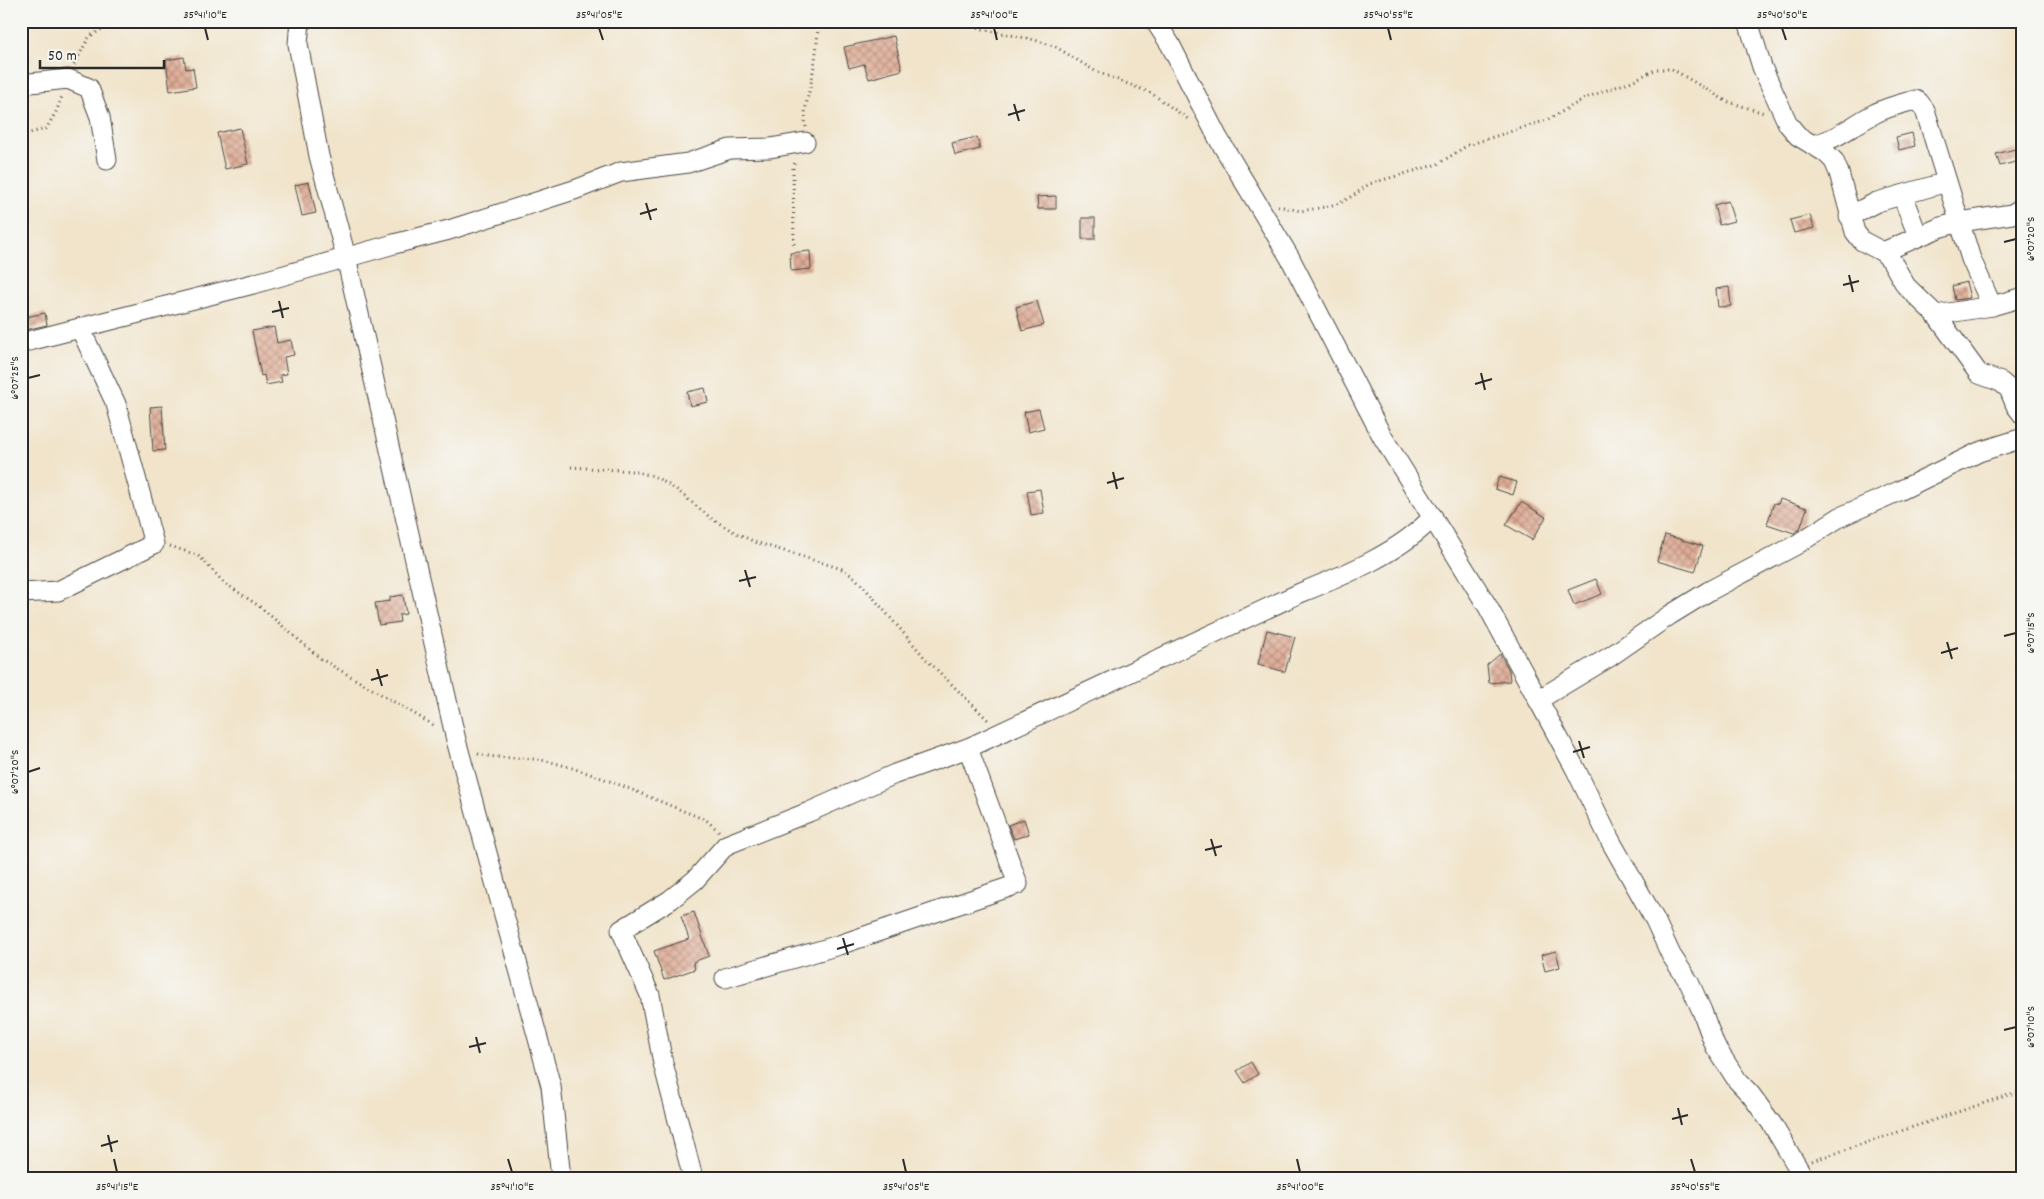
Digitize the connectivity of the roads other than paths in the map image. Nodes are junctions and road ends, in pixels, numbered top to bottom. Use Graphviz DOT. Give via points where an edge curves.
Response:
graph roads {
  1 [pos="300,21"];
  2 [pos="1155,21"];
  3 [pos="1748,21"];
  4 [pos="21,84"];
  5 [pos="805,142"];
  6 [pos="1812,145"];
  7 [pos="107,160"];
  8 [pos="1948,182"];
  9 [pos="1902,195"];
  10 [pos="2023,205"];
  11 [pos="1849,216"];
  12 [pos="1960,222"];
  13 [pos="1918,236"];
  14 [pos="1883,252"];
  15 [pos="346,257"];
  16 [pos="2023,297"];
  17 [pos="1992,306"];
  18 [pos="1936,315"];
  19 [pos="80,328"];
  20 [pos="21,343"];
  21 [pos="2023,415"];
  22 [pos="2023,438"];
  23 [pos="1433,517"];
  24 [pos="21,593"];
  25 [pos="1538,700"];
  26 [pos="968,748"];
  27 [pos="725,978"];
  28 [pos="1801,1172"];
  29 [pos="561,1178"];
  30 [pos="693,1178"];
  1 -- 15 [label="street" via="298,44 319,156"];
  2 -- 23 [label="street" via="1218,138 1290,258 1382,436"];
  3 -- 6 [label="street" via="1762,67 1788,124"];
  4 -- 7 [label="street" via="68,80 89,88 100,117"];
  5 -- 15 [label="street" via="770,148 730,149 688,163 622,172 449,230"];
  6 -- 8 [label="street" via="1841,135 1874,114 1915,100 1925,110"];
  6 -- 11 [label="street" via="1834,161"];
  8 -- 9 [label="street"];
  8 -- 12 [label="street"];
  9 -- 11 [label="street" via="1877,202"];
  9 -- 13 [label="street"];
  10 -- 12 [label="street" via="2012,214"];
  11 -- 14 [label="street" via="1862,241"];
  12 -- 13 [label="street"];
  12 -- 17 [label="street" via="1973,265"];
  13 -- 14 [label="street"];
  14 -- 18 [label="street" via="1906,286"];
  15 -- 19 [label="street"];
  15 -- 29 [label="street" via="456,740 551,1086"];
  16 -- 17 [label="street"];
  17 -- 18 [label="street"];
  18 -- 21 [label="street" via="1979,374 2001,382 2009,389"];
  19 -- 20 [label="street"];
  19 -- 24 [label="street" via="116,404 154,544 58,591"];
  22 -- 25 [label="street" via="1979,452 1840,517 1796,545 1670,614 1611,656"];
  23 -- 25 [label="street" via="1488,607"];
  23 -- 26 [label="street" via="1418,532 1342,577 1300,593"];
  25 -- 28 [label="street" via="1671,955 1689,982 1715,1046 1772,1124"];
  26 -- 27 [label="street" via="1018,884 839,945"];
  26 -- 30 [label="street" via="896,774 726,845 695,880 621,930 650,995 663,1063"];
}
